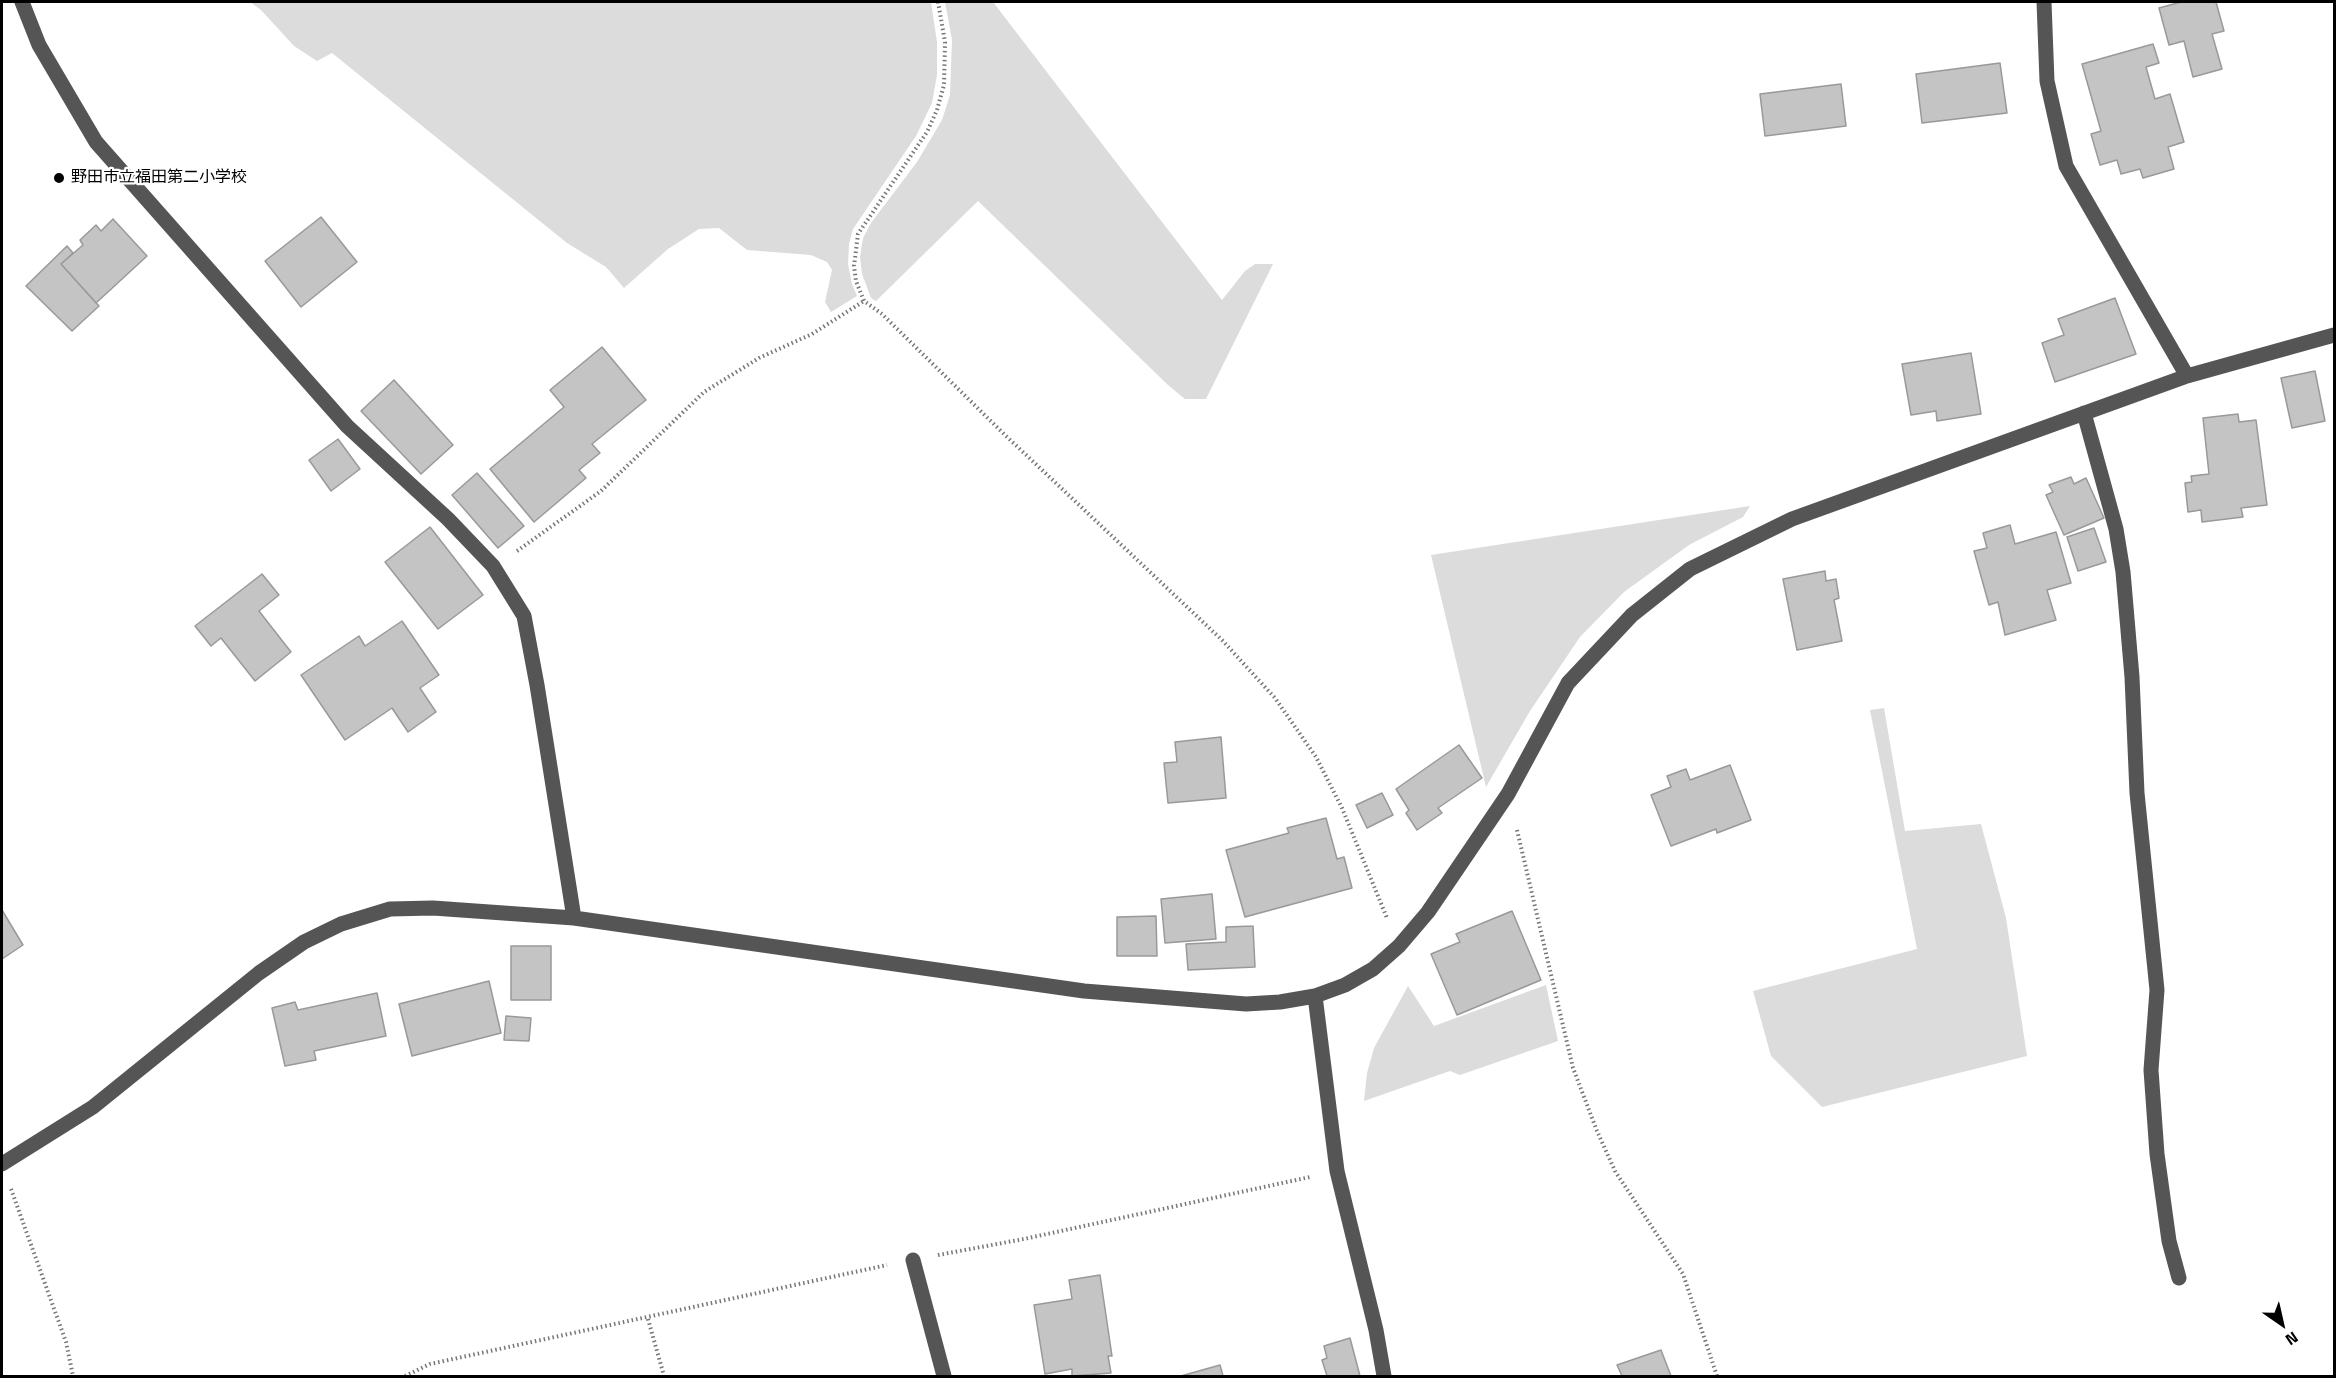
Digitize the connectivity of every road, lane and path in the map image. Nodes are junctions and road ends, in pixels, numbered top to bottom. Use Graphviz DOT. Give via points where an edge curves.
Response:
graph roads {
  1 [pos="22,2"];
  2 [pos="938,2"];
  3 [pos="2044,2"];
  4 [pos="864,301"];
  5 [pos="2334,335"];
  6 [pos="2187,376"];
  7 [pos="2084,413"];
  8 [pos="493,566"];
  9 [pos="1508,794"];
  10 [pos="574,918"];
  11 [pos="1399,946"];
  12 [pos="1315,996"];
  13 [pos="2,1164"];
  14 [pos="1337,1171"];
  15 [pos="913,1260"];
  16 [pos="2179,1278"];
  17 [pos="648,1318"];
  18 [pos="73,1377"];
  19 [pos="405,1377"];
  20 [pos="664,1377"];
  21 [pos="944,1377"];
  22 [pos="1384,1377"];
  23 [pos="1717,1377"];
  1 -- 8 [label="street" via="39,45 96,142 347,426"];
  2 -- 4 [label="path" via="945,42 944,85 927,132 858,234 854,266"];
  3 -- 6 [label="street" via="2047,81 2066,165"];
  4 -- 8 [label="path" via="704,392 601,491"];
  4 -- 11 [label="path" via="1222,640 1275,698 1316,757 1342,808"];
  5 -- 6 [label="street"];
  6 -- 7 [label="street"];
  7 -- 9 [label="street" via="1792,519 1690,569 1632,615 1568,683"];
  7 -- 16 [label="street" via="2116,529 2123,572 2136,793 2157,990 2151,1070 2169,1241"];
  8 -- 10 [label="street" via="524,616"];
  9 -- 11 [label="street" via="1428,912"];
  9 -- 23 [label="path" via="1573,1068 1615,1171 1683,1274"];
  10 -- 12 [label="street" via="1084,991 1246,1004"];
  10 -- 13 [label="street" via="433,908 390,909 341,924 304,942 259,973 93,1107"];
  11 -- 12 [label="street" via="1373,969"];
  12 -- 14 [label="street"];
  13 -- 18 [label="path" via="66,1342"];
  14 -- 15 [label="path"];
  14 -- 22 [label="street"];
  15 -- 17 [label="path"];
  15 -- 21 [label="street"];
  17 -- 19 [label="path" via="430,1364"];
  17 -- 20 [label="path"];
}
